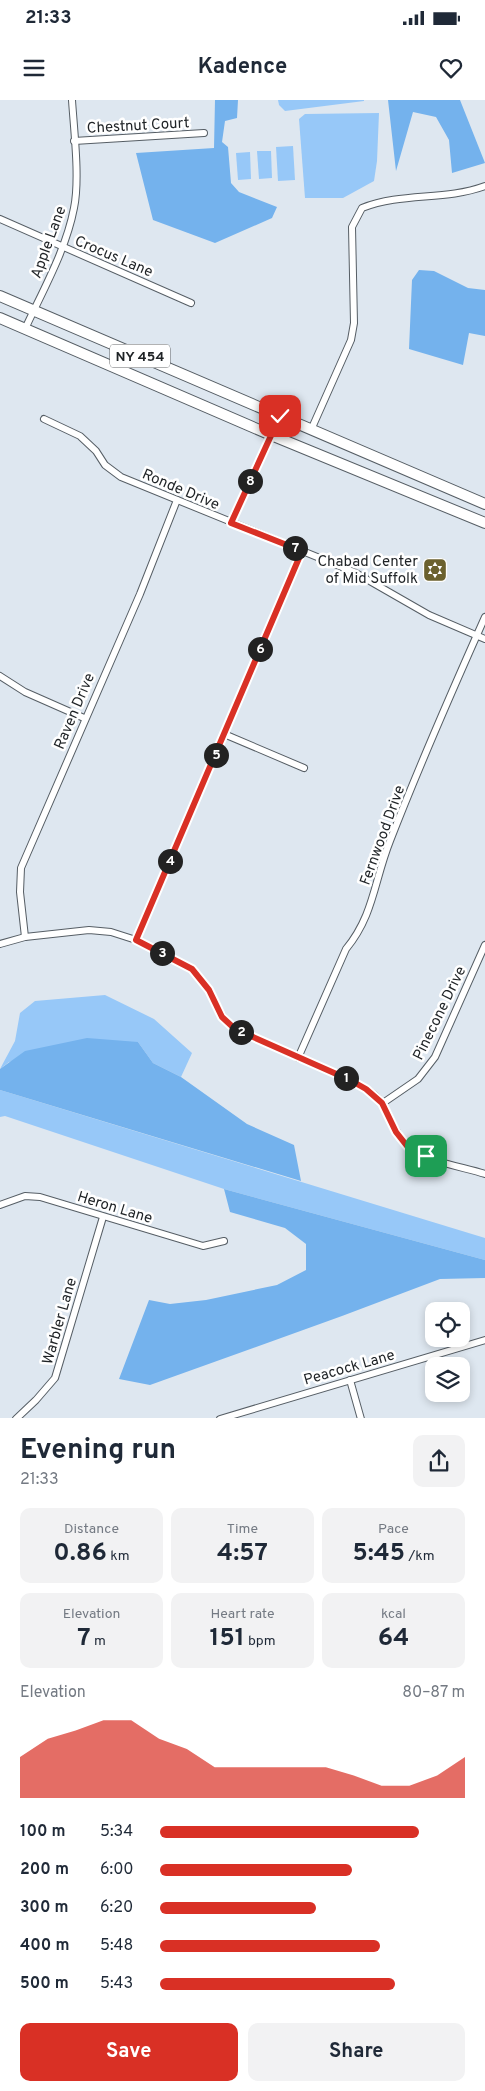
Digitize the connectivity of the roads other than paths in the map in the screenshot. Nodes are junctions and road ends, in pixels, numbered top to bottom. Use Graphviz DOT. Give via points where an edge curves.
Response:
graph roads {
  1 [pos="72,100"];
  2 [pos="204,133"];
  3 [pos="74,141"];
  4 [pos="485,186"];
  5 [pos="0,218"];
  6 [pos="62,247"];
  7 [pos="0,296"];
  8 [pos="191,303"];
  9 [pos="34,311"];
  10 [pos="0,318"];
  11 [pos="25,329"];
  12 [pos="280,416"];
  13 [pos="44,419"];
  14 [pos="311,430"];
  15 [pos="271,435"];
  16 [pos="177,500"];
  17 [pos="485,504"];
  18 [pos="231,523"];
  19 [pos="485,523"];
  20 [pos="302,551"];
  21 [pos="485,618"];
  22 [pos="477,636"];
  23 [pos="485,639"];
  24 [pos="0,676"];
  25 [pos="84,718"];
  26 [pos="224,734"];
  27 [pos="304,768"];
  28 [pos="24,937"];
  29 [pos="136,940"];
  30 [pos="0,944"];
  31 [pos="485,945"];
  32 [pos="298,1058"];
  33 [pos="382,1103"];
  34 [pos="485,1174"];
  35 [pos="0,1205"];
  36 [pos="103,1217"];
  37 [pos="224,1241"];
  38 [pos="485,1340"];
  39 [pos="350,1380"];
  40 [pos="16,1418"];
  41 [pos="220,1418"];
  42 [pos="361,1418"];
  1 -- 3 [label="street, Apple Lane"];
  2 -- 3 [label="street, Chestnut Court"];
  3 -- 6 [label="street, Apple Lane" via="75,206"];
  4 -- 14 [label="street" via="466,193 381,201 362,208 352,227 354,323 351,340"];
  5 -- 6 [label="street, Crocus Lane"];
  6 -- 8 [label="street, Crocus Lane"];
  6 -- 9 [label="street, Apple Lane"];
  7 -- 9 [label="main road, NY 454"];
  9 -- 11 [label="street, Apple Lane"];
  9 -- 12 [label="main road, NY 454"];
  10 -- 11 [label="main road, NY 454"];
  11 -- 15 [label="main road, NY 454"];
  12 -- 14 [label="main road, NY 454"];
  12 -- 15 [label="street"];
  13 -- 16 [label="street, Ronde Drive" via="80,436 105,465 121,477"];
  14 -- 17 [label="main road, NY 454"];
  15 -- 18 [label="street"];
  15 -- 19 [label="main road, NY 454"];
  16 -- 18 [label="street, Ronde Drive"];
  16 -- 25 [label="street, Raven Drive" via="140,594"];
  18 -- 20 [label="street, Ronde Drive"];
  20 -- 22 [label="street, Ronde Drive" via="354,572 429,614"];
  20 -- 26 [label="street"];
  21 -- 22 [label="street, Fernwood Drive"];
  22 -- 23 [label="street, Ronde Drive"];
  22 -- 32 [label="street, Fernwood Drive" via="380,865 369,912 346,949"];
  24 -- 25 [label="street" via="24,692"];
  25 -- 28 [label="street, Raven Drive" via="21,868"];
  26 -- 27 [label="street"];
  26 -- 29 [label="street"];
  28 -- 29 [label="street" via="89,930 111,932"];
  28 -- 30 [label="street"];
  29 -- 32 [label="street" via="192,969 209,990 222,1017 235,1029"];
  31 -- 33 [label="street, Pinecone Drive" via="434,1056 418,1079"];
  32 -- 33 [label="street" via="350,1080"];
  33 -- 34 [label="street" via="407,1146 426,1156"];
  35 -- 36 [label="street, Heron Lane" via="25,1196 40,1197"];
  36 -- 37 [label="street, Heron Lane" via="203,1246"];
  36 -- 40 [label="street, Warbler Lane" via="55,1378"];
  38 -- 39 [label="street, Peacock Lane"];
  39 -- 41 [label="street, Peacock Lane"];
  39 -- 42 [label="street"];
}
